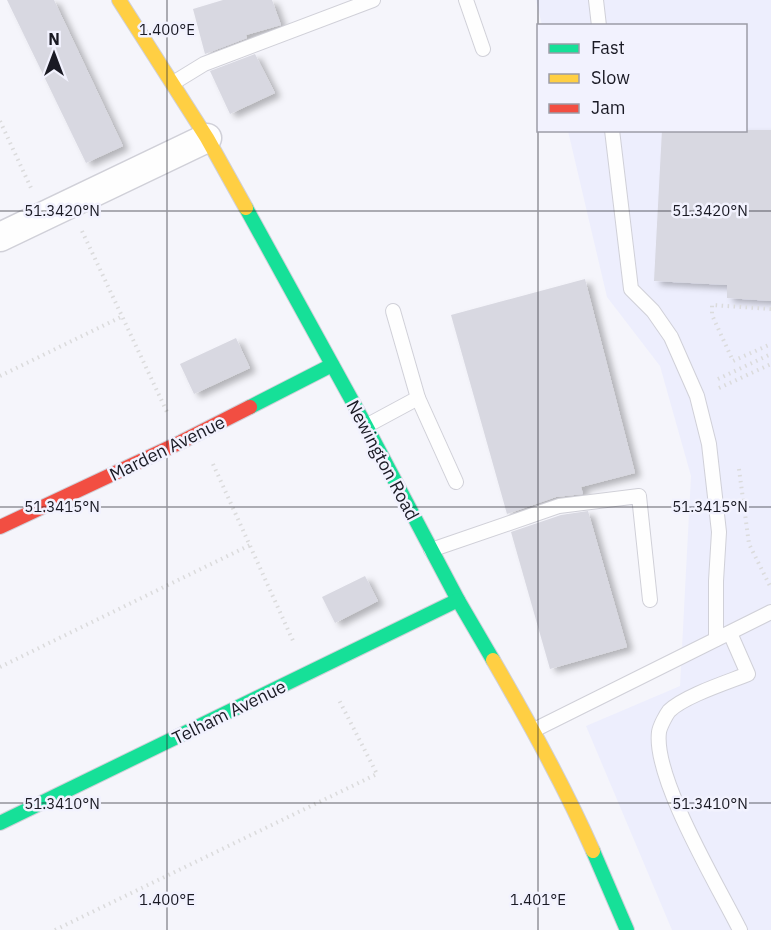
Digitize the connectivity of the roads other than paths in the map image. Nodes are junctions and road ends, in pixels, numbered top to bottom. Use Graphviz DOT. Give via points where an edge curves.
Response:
graph roads {
  1 [pos="119,0"];
  2 [pos="373,0"];
  3 [pos="466,0"];
  4 [pos="596,0"];
  5 [pos="600,24"];
  6 [pos="483,49"];
  7 [pos="173,82"];
  8 [pos="612,132"];
  9 [pos="207,138"];
  10 [pos="0,237"];
  11 [pos="393,311"];
  12 [pos="332,365"];
  13 [pos="418,398"];
  14 [pos="366,426"];
  15 [pos="456,482"];
  16 [pos="0,527"];
  17 [pos="431,550"];
  18 [pos="458,600"];
  19 [pos="650,600"];
  20 [pos="771,612"];
  21 [pos="730,633"];
  22 [pos="716,639"];
  23 [pos="533,730"];
  24 [pos="0,823"];
  25 [pos="627,930"];
  26 [pos="740,930"];
  1 -- 7 [label="main road, Newington Road"];
  2 -- 7 [label="lane" via="204,64"];
  3 -- 6 [label="lane"];
  4 -- 5 [label="lane"];
  7 -- 9 [label="main road, Newington Road"];
  8 -- 22 [label="lane" via="631,289 653,311 671,338 698,396 709,444 719,532"];
  9 -- 10 [label="street"];
  9 -- 12 [label="main road, Newington Road"];
  11 -- 13 [label="lane"];
  12 -- 14 [label="main road, Newington Road"];
  12 -- 16 [label="main road, Marden Avenue" via="199,434"];
  13 -- 14 [label="lane"];
  13 -- 15 [label="lane"];
  14 -- 17 [label="main road, Newington Road"];
  17 -- 18 [label="main road, Newington Road"];
  17 -- 19 [label="lane" via="559,506 639,496"];
  18 -- 23 [label="main road, Newington Road"];
  18 -- 24 [label="main road, Telham Avenue"];
  20 -- 21 [label="lane"];
  21 -- 22 [label="lane"];
  21 -- 26 [label="lane" via="748,674 694,695 669,711 659,730 661,756 674,799"];
  22 -- 23 [label="lane"];
  23 -- 25 [label="main road, Newington Road" via="579,820"];
}
